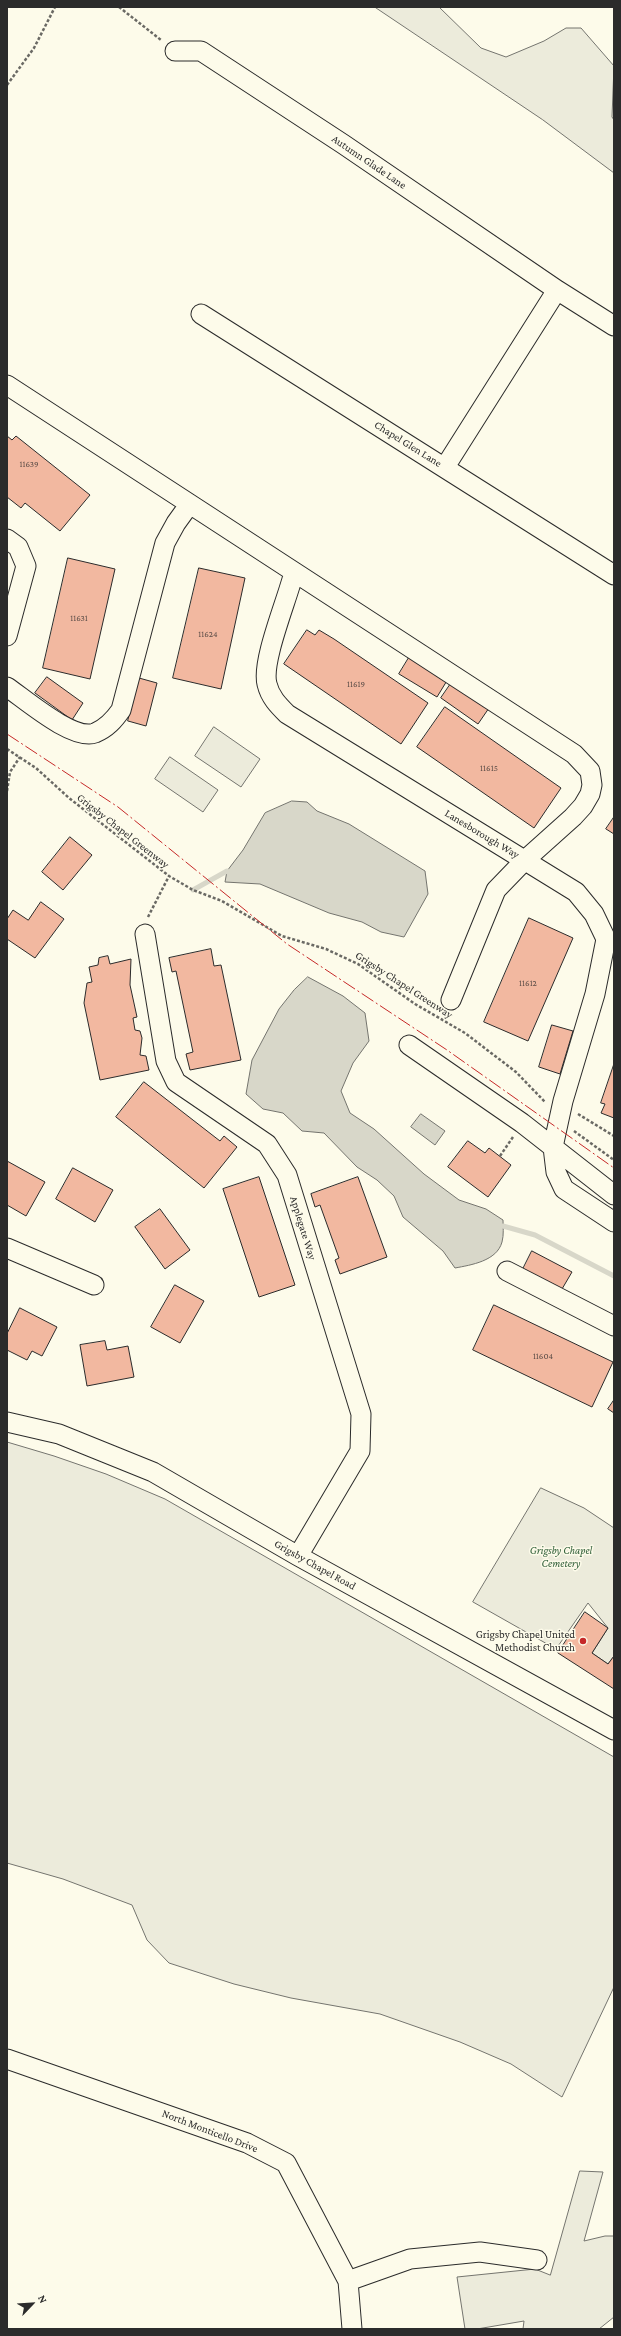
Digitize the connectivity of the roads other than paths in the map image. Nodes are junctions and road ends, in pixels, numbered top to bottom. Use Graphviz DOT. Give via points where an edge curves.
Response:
graph roads {
  1 [pos="175,52"];
  2 [pos="557,290"];
  3 [pos="201,314"];
  4 [pos="614,326"];
  5 [pos="7,385"];
  6 [pos="445,467"];
  7 [pos="189,505"];
  8 [pos="7,539"];
  9 [pos="294,572"];
  10 [pos="614,576"];
  11 [pos="7,636"];
  12 [pos="7,687"];
  13 [pos="525,860"];
  14 [pos="145,934"];
  15 [pos="451,1000"];
  16 [pos="409,1045"];
  17 [pos="553,1147"];
  18 [pos="614,1195"];
  19 [pos="614,1222"];
  20 [pos="7,1248"];
  21 [pos="507,1271"];
  22 [pos="94,1284"];
  23 [pos="614,1326"];
  24 [pos="7,1422"];
  25 [pos="298,1556"];
  26 [pos="614,1730"];
  27 [pos="7,2059"];
  28 [pos="537,2260"];
  29 [pos="348,2281"];
  30 [pos="352,2329"];
  1 -- 2 [label="street, Autumn Glade Lane" via="201,51"];
  2 -- 4 [label="street, Autumn Glade Lane"];
  2 -- 6 [label="street"];
  3 -- 6 [label="street, Chapel Glen Lane"];
  5 -- 7 [label="street"];
  6 -- 10 [label="street, Chapel Glen Lane"];
  7 -- 9 [label="street"];
  7 -- 12 [label="street" via="165,543 121,710 110,724 95,733 85,734 71,730"];
  8 -- 11 [label="street" via="18,547 26,566"];
  9 -- 13 [label="street, Lanesborough Way" via="270,652 266,683 272,699 287,714"];
  9 -- 13 [label="street" via="574,754 590,771 592,786 583,806"];
  13 -- 15 [label="street" via="496,890"];
  13 -- 17 [label="street, Lanesborough Way" via="576,892 594,914 606,938 595,994 560,1111"];
  14 -- 25 [label="street, Applegate Way" via="166,1061 176,1082 267,1144 287,1175 362,1414 360,1451"];
  16 -- 17 [label="street"];
  17 -- 18 [label="street"];
  17 -- 19 [label="street, Lanesborough Way" via="556,1172 564,1189"];
  20 -- 22 [label="street"];
  21 -- 23 [label="street"];
  24 -- 25 [label="street, Grigsby Chapel Road" via="60,1434 153,1472"];
  25 -- 26 [label="street, Grigsby Chapel Road"];
  27 -- 29 [label="street, North Monticello Drive" via="247,2142 286,2163"];
  28 -- 29 [label="street" via="480,2252 410,2259"];
  29 -- 30 [label="street, North Monticello Drive"];
}
